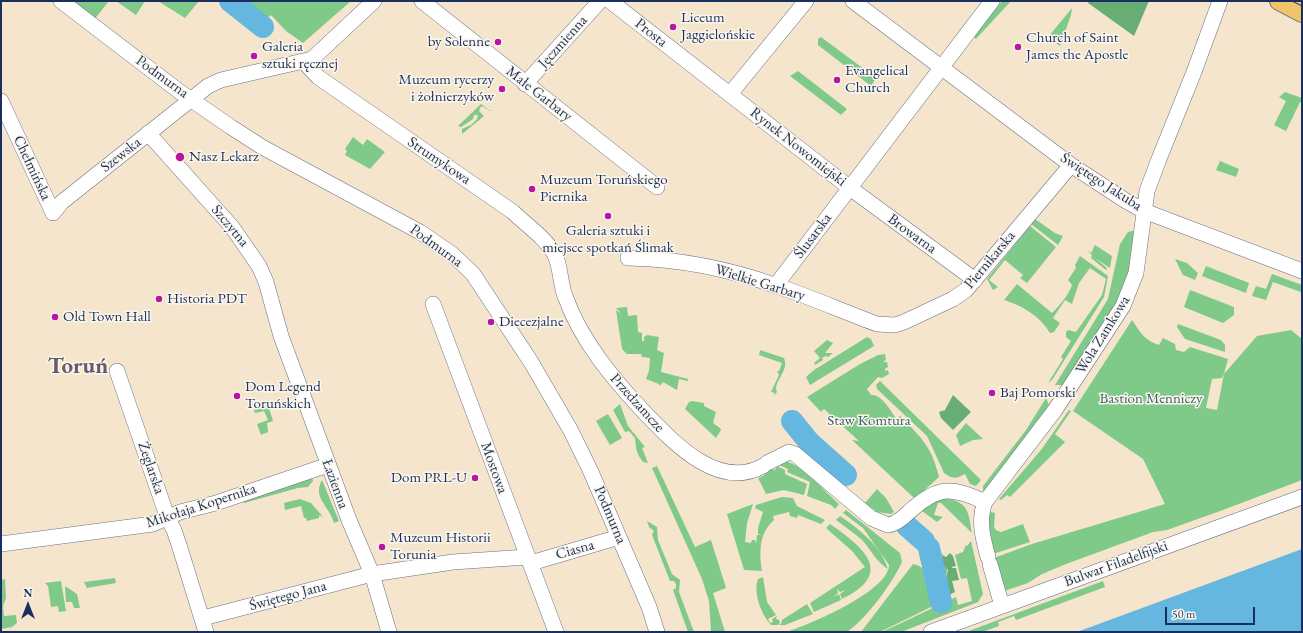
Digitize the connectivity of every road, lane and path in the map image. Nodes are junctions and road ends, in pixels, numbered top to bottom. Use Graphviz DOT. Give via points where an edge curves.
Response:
graph roads {
  1 [pos="61,1"];
  2 [pos="374,1"];
  3 [pos="422,1"];
  4 [pos="600,1"];
  5 [pos="610,1"];
  6 [pos="806,1"];
  7 [pos="853,1"];
  8 [pos="992,1"];
  9 [pos="1220,1"];
  10 [pos="1279,1"];
  11 [pos="1302,13"];
  12 [pos="304,62"];
  13 [pos="940,68"];
  14 [pos="526,84"];
  15 [pos="730,94"];
  16 [pos="191,98"];
  17 [pos="1,101"];
  18 [pos="148,133"];
  19 [pos="1070,165"];
  20 [pos="657,187"];
  21 [pos="850,188"];
  22 [pos="1144,211"];
  23 [pos="53,213"];
  24 [pos="628,258"];
  25 [pos="1301,268"];
  26 [pos="559,273"];
  27 [pos="975,280"];
  28 [pos="776,285"];
  29 [pos="433,304"];
  30 [pos="891,325"];
  31 [pos="281,336"];
  32 [pos="118,371"];
  33 [pos="328,464"];
  34 [pos="1302,496"];
  35 [pos="985,502"];
  36 [pos="168,519"];
  37 [pos="619,537"];
  38 [pos="1,544"];
  39 [pos="528,558"];
  40 [pos="372,574"];
  41 [pos="1002,606"];
  42 [pos="205,625"];
  43 [pos="389,632"];
  44 [pos="556,632"];
  45 [pos="657,632"];
  46 [pos="931,632"];
  1 -- 16 [label="street, Podmurna"];
  2 -- 12 [label="street, Szewska" via="323,51 312,60"];
  3 -- 14 [label="street, Małe Garbary"];
  4 -- 14 [label="street, Jęczmienna"];
  5 -- 15 [label="street, Prosta"];
  6 -- 15 [label="street"];
  7 -- 13 [label="street"];
  8 -- 13 [label="street, Rynek Nowomiejski"];
  9 -- 22 [label="street, Wola Zamkowa" via="1158,159 1147,191"];
  10 -- 11 [label="main road"];
  12 -- 16 [label="street, Szewska" via="221,80"];
  12 -- 26 [label="street, Strumykowa" via="322,80 513,212 551,249"];
  13 -- 19 [label="street, Świętego Jakuba"];
  13 -- 21 [label="street, Rynek Nowomiejski"];
  14 -- 20 [label="street, Małe Garbary"];
  15 -- 21 [label="street, Rynek Nowomiejski"];
  16 -- 18 [label="street, Szewska"];
  16 -- 37 [label="street, Podmurna" via="262,147 420,232 452,254 473,274 531,362 571,431"];
  17 -- 23 [label="street, Chełmińska"];
  18 -- 23 [label="street, Szewska" via="68,197"];
  18 -- 31 [label="street, Szczytna" via="251,252 266,282"];
  19 -- 22 [label="street, Świętego Jakuba"];
  19 -- 27 [label="street, Piernikarska"];
  21 -- 27 [label="street, Browarna"];
  21 -- 28 [label="street, Ślusarska"];
  22 -- 25 [label="street, Świętego Jakuba"];
  22 -- 35 [label="street, Wola Zamkowa" via="1136,273 1122,306 1055,410"];
  24 -- 28 [label="street, Wielkie Garbary" via="676,260"];
  26 -- 35 [label="street, Przedzamcze" via="565,296 597,356 619,386 669,439 713,467 732,472 745,472 789,452 795,454 871,518 888,525 900,519 924,498 935,493 968,493"];
  27 -- 30 [label="street, Piernikarska" via="953,299"];
  28 -- 30 [label="street, Wielkie Garbary" via="877,324"];
  29 -- 39 [label="street, Mostowa"];
  31 -- 33 [label="street, Łazienna"];
  32 -- 36 [label="street, Żeglarska"];
  33 -- 36 [label="street, Mikołaja Kopernika" via="216,503 180,512"];
  33 -- 40 [label="street, Łazienna"];
  34 -- 41 [label="street, Bulwar Filadelfijski"];
  35 -- 41 [label="street, Wola Zamkowa" via="982,529"];
  36 -- 38 [label="street, Mikołaja Kopernika" via="153,524"];
  36 -- 42 [label="street, Żeglarska" via="174,530"];
  37 -- 39 [label="street, Ciasna"];
  37 -- 45 [label="street, Podmurna" via="652,613"];
  39 -- 40 [label="street, Ciasna" via="453,562"];
  39 -- 44 [label="street, Mostowa"];
  40 -- 42 [label="street, Świętego Jana"];
  40 -- 43 [label="street, Łazienna"];
  41 -- 46 [label="street, Bulwar Filadelfijski"];
}
